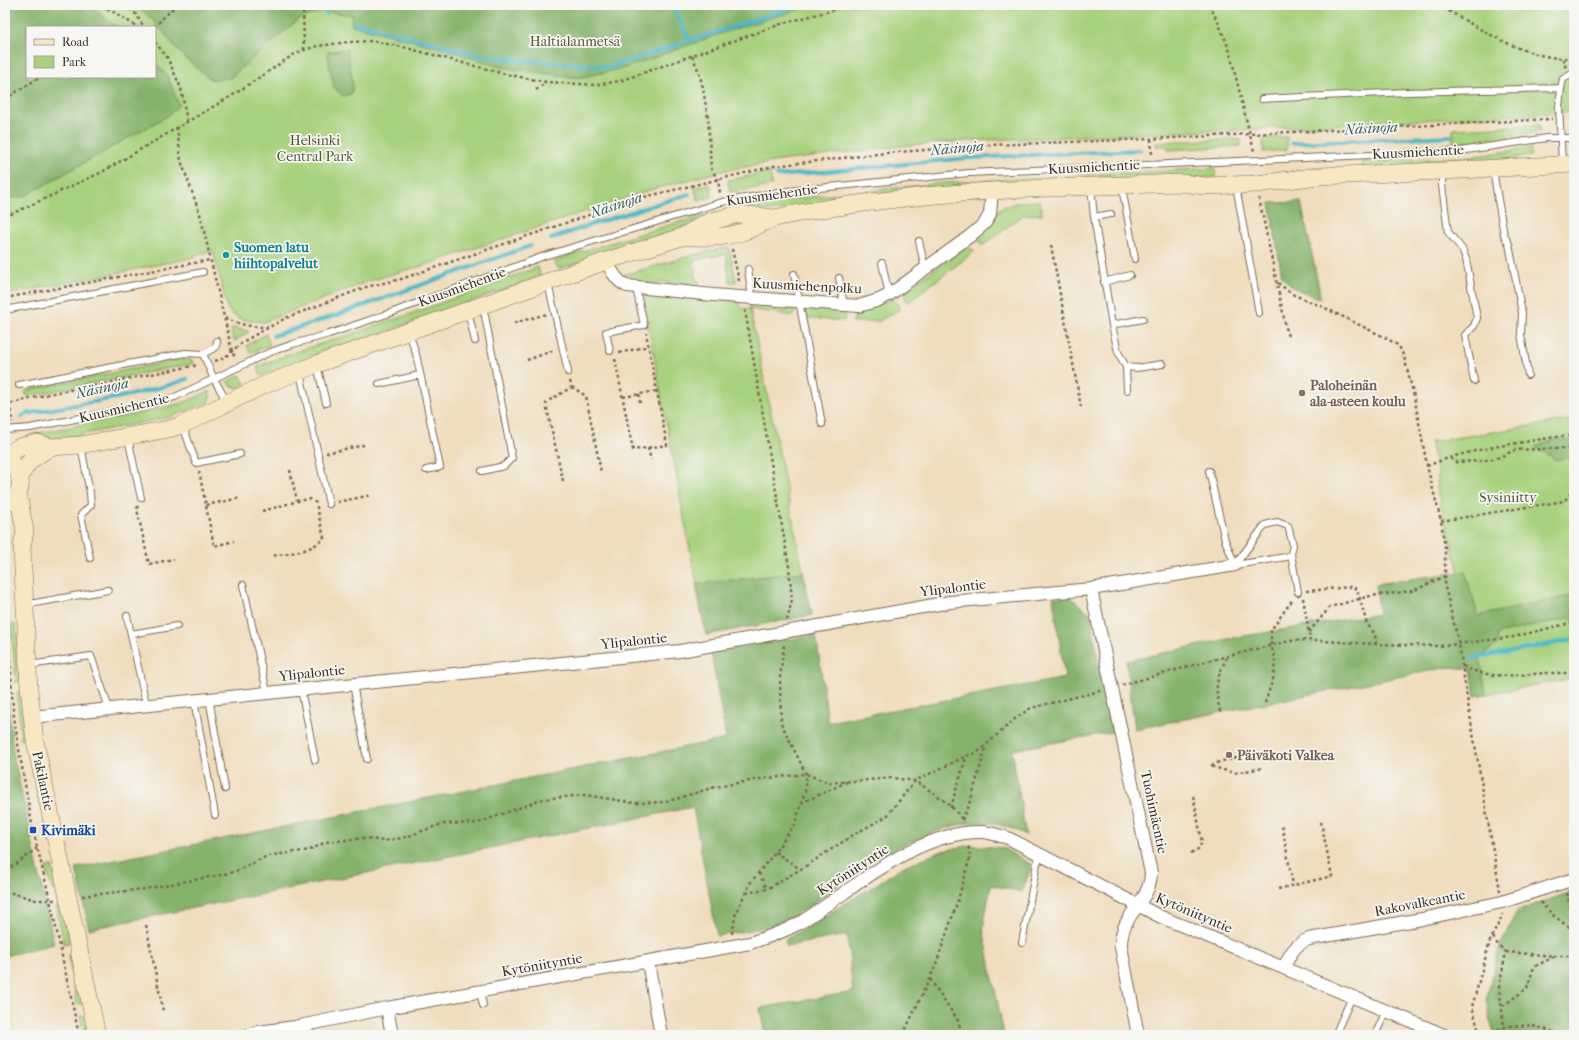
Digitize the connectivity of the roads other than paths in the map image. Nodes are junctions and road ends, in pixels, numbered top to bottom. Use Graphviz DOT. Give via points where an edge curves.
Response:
graph roads {
  1 [pos="1574,73"];
  2 [pos="1561,88"];
  3 [pos="1262,99"];
  4 [pos="1560,137"];
  5 [pos="1574,138"];
  6 [pos="1568,164"];
  7 [pos="1493,168"];
  8 [pos="1442,171"];
  9 [pos="1235,184"];
  10 [pos="1122,185"];
  11 [pos="1091,187"];
  12 [pos="992,190"];
  13 [pos="1111,214"];
  14 [pos="1094,217"];
  15 [pos="919,241"];
  16 [pos="1135,259"];
  17 [pos="606,261"];
  18 [pos="882,263"];
  19 [pos="925,268"];
  20 [pos="748,269"];
  21 [pos="203,272"];
  22 [pos="794,274"];
  23 [pos="1130,275"];
  24 [pos="839,278"];
  25 [pos="548,281"];
  26 [pos="1104,282"];
  27 [pos="636,288"];
  28 [pos="889,295"];
  29 [pos="747,298"];
  30 [pos="798,302"];
  31 [pos="844,305"];
  32 [pos="475,308"];
  33 [pos="5,310"];
  34 [pos="1259,313"];
  35 [pos="1143,319"];
  36 [pos="1112,325"];
  37 [pos="408,332"];
  38 [pos="217,341"];
  39 [pos="475,341"];
  40 [pos="610,351"];
  41 [pos="202,354"];
  42 [pos="317,364"];
  43 [pos="1162,364"];
  44 [pos="1126,367"];
  45 [pos="299,371"];
  46 [pos="568,372"];
  47 [pos="420,375"];
  48 [pos="1528,375"];
  49 [pos="214,379"];
  50 [pos="1474,382"];
  51 [pos="379,384"];
  52 [pos="20,385"];
  53 [pos="1127,390"];
  54 [pos="228,403"];
  55 [pos="326,403"];
  56 [pos="822,424"];
  57 [pos="182,425"];
  58 [pos="5,430"];
  59 [pos="127,437"];
  60 [pos="80,445"];
  61 [pos="51,447"];
  62 [pos="240,454"];
  63 [pos="5,458"];
  64 [pos="426,470"];
  65 [pos="482,471"];
  66 [pos="1209,472"];
  67 [pos="14,492"];
  68 [pos="141,498"];
  69 [pos="329,504"];
  70 [pos="5,509"];
  71 [pos="22,547"];
  72 [pos="1292,554"];
  73 [pos="90,558"];
  74 [pos="1235,565"];
  75 [pos="243,585"];
  76 [pos="1091,589"];
  77 [pos="108,590"];
  78 [pos="1298,592"];
  79 [pos="25,603"];
  80 [pos="127,616"];
  81 [pos="177,626"];
  82 [pos="131,634"];
  83 [pos="28,666"];
  84 [pos="353,684"];
  85 [pos="301,689"];
  86 [pos="266,692"];
  87 [pos="209,698"];
  88 [pos="194,700"];
  89 [pos="146,704"];
  90 [pos="109,708"];
  91 [pos="32,717"];
  92 [pos="368,759"];
  93 [pos="315,760"];
  94 [pos="225,790"];
  95 [pos="215,815"];
  96 [pos="1041,856"];
  97 [pos="1574,879"];
  98 [pos="1138,905"];
  99 [pos="1022,943"];
  100 [pos="648,962"];
  101 [pos="1284,968"];
  102 [pos="480,992"];
  103 [pos="1352,997"];
  104 [pos="483,1004"];
  105 [pos="387,1008"];
  106 [pos="1386,1011"];
  107 [pos="97,1035"];
  108 [pos="249,1035"];
  109 [pos="392,1035"];
  110 [pos="661,1035"];
  111 [pos="1138,1035"];
  112 [pos="1335,1035"];
  113 [pos="1375,1035"];
  114 [pos="1444,1035"];
  1 -- 2 [label="lane" via="1563,79"];
  2 -- 3 [label="lane"];
  2 -- 4 [label="lane"];
  4 -- 5 [label="lane, Kuusmiehentie"];
  4 -- 6 [label="lane"];
  4 -- 49 [label="lane, Kuusmiehentie" via="1460,151 969,173 838,186 722,202 544,256 393,312 268,353"];
  6 -- 7 [label="main road, Kuusmiehentie"];
  7 -- 8 [label="main road, Kuusmiehentie"];
  7 -- 48 [label="lane" via="1504,235 1509,244 1522,313 1521,334"];
  8 -- 9 [label="main road, Kuusmiehentie" via="1319,176 1257,184"];
  8 -- 50 [label="lane" via="1448,232 1462,249 1466,259 1477,318 1474,326 1465,335"];
  9 -- 10 [label="main road, Kuusmiehentie"];
  9 -- 34 [label="lane"];
  10 -- 11 [label="main road, Kuusmiehentie"];
  10 -- 16 [label="lane"];
  11 -- 12 [label="main road, Kuusmiehentie"];
  11 -- 14 [label="lane"];
  12 -- 17 [label="main road, Kuusmiehentie" via="850,205 774,218 744,214 725,217 702,224 682,237"];
  12 -- 19 [label="street, Kuusmiehenpolku" via="990,214 985,223"];
  13 -- 14 [label="lane"];
  14 -- 26 [label="lane"];
  15 -- 19 [label="lane"];
  17 -- 25 [label="main road, Kuusmiehentie"];
  17 -- 27 [label="street, Kuusmiehenpolku" via="621,283"];
  18 -- 28 [label="lane"];
  19 -- 28 [label="street, Kuusmiehenpolku"];
  20 -- 29 [label="lane"];
  21 -- 33 [label="lane"];
  22 -- 30 [label="lane"];
  23 -- 26 [label="lane"];
  24 -- 31 [label="lane"];
  25 -- 32 [label="main road, Kuusmiehentie"];
  25 -- 46 [label="lane"];
  26 -- 36 [label="lane"];
  27 -- 29 [label="street, Kuusmiehenpolku"];
  27 -- 40 [label="lane" via="644,325 606,332"];
  28 -- 31 [label="street, Kuusmiehenpolku" via="870,304"];
  29 -- 30 [label="street, Kuusmiehenpolku"];
  30 -- 31 [label="street, Kuusmiehenpolku"];
  30 -- 56 [label="lane"];
  32 -- 37 [label="main road, Kuusmiehentie"];
  32 -- 39 [label="lane"];
  32 -- 65 [label="lane" via="512,458 504,466"];
  35 -- 36 [label="lane"];
  36 -- 44 [label="lane" via="1118,352"];
  37 -- 42 [label="main road, Kuusmiehentie"];
  37 -- 47 [label="lane"];
  38 -- 41 [label="lane" via="216,347"];
  41 -- 49 [label="lane"];
  41 -- 52 [label="lane" via="185,353"];
  42 -- 45 [label="main road, Kuusmiehentie"];
  42 -- 55 [label="lane"];
  43 -- 44 [label="lane"];
  44 -- 53 [label="lane"];
  45 -- 54 [label="main road, Kuusmiehentie"];
  45 -- 69 [label="lane"];
  47 -- 51 [label="lane"];
  47 -- 64 [label="lane" via="440,467"];
  49 -- 54 [label="lane"];
  49 -- 58 [label="lane, Kuusmiehentie" via="155,403 30,428"];
  54 -- 57 [label="main road, Kuusmiehentie"];
  57 -- 59 [label="main road, Kuusmiehentie"];
  57 -- 62 [label="lane" via="196,463"];
  59 -- 60 [label="main road, Kuusmiehentie"];
  59 -- 68 [label="lane"];
  60 -- 61 [label="main road, Kuusmiehentie"];
  60 -- 73 [label="lane" via="90,493 91,506 81,516"];
  61 -- 63 [label="main road, Kuusmiehentie" via="37,443 18,447"];
  61 -- 67 [label="main road, Kuusmiehentie" via="26,465"];
  63 -- 67 [label="main road" via="17,469"];
  66 -- 74 [label="lane" via="1225,540"];
  67 -- 71 [label="main road, Pakilantie" via="25,531"];
  70 -- 71 [label="main road, Pakilantie"];
  71 -- 79 [label="main road, Pakilantie"];
  72 -- 74 [label="lane"];
  72 -- 74 [label="lane" via="1293,545 1288,526 1277,522 1265,525"];
  72 -- 78 [label="lane"];
  74 -- 76 [label="street, Ylipalontie"];
  75 -- 86 [label="lane"];
  76 -- 84 [label="street, Ylipalontie" via="950,602 680,651"];
  76 -- 98 [label="street, Tuohimäentie" via="1151,873 1151,884"];
  77 -- 79 [label="lane" via="35,604"];
  79 -- 83 [label="main road, Pakilantie"];
  80 -- 82 [label="lane"];
  81 -- 82 [label="lane"];
  82 -- 89 [label="lane"];
  83 -- 90 [label="lane" via="91,656"];
  83 -- 91 [label="main road, Pakilantie"];
  84 -- 85 [label="street, Ylipalontie"];
  84 -- 92 [label="lane"];
  85 -- 86 [label="street, Ylipalontie"];
  85 -- 93 [label="lane"];
  86 -- 87 [label="street, Ylipalontie"];
  87 -- 88 [label="street, Ylipalontie"];
  87 -- 94 [label="lane"];
  88 -- 89 [label="street, Ylipalontie"];
  88 -- 95 [label="lane"];
  89 -- 90 [label="street, Ylipalontie"];
  90 -- 91 [label="street, Ylipalontie"];
  91 -- 107 [label="main road, Pakilantie" via="49,811"];
  96 -- 98 [label="street, Kytöniityntie"];
  96 -- 99 [label="lane"];
  96 -- 100 [label="street, Kytöniityntie" via="1008,838 984,832 966,833 937,840 886,865 799,923 773,935 750,943"];
  97 -- 101 [label="street, Rakovalkeantie" via="1301,942"];
  98 -- 101 [label="street, Kytöniityntie"];
  98 -- 111 [label="street, Tuohimäentie" via="1122,929 1121,938"];
  100 -- 102 [label="street, Kytöniityntie"];
  100 -- 110 [label="street"];
  101 -- 103 [label="street, Kytöniityntie"];
  102 -- 104 [label="lane"];
  102 -- 105 [label="street, Kytöniityntie"];
  103 -- 106 [label="street, Kytöniityntie"];
  103 -- 112 [label="lane"];
  105 -- 108 [label="street, Kytöniityntie"];
  105 -- 109 [label="street"];
  106 -- 113 [label="lane"];
  106 -- 114 [label="street, Kytöniityntie"];
}
